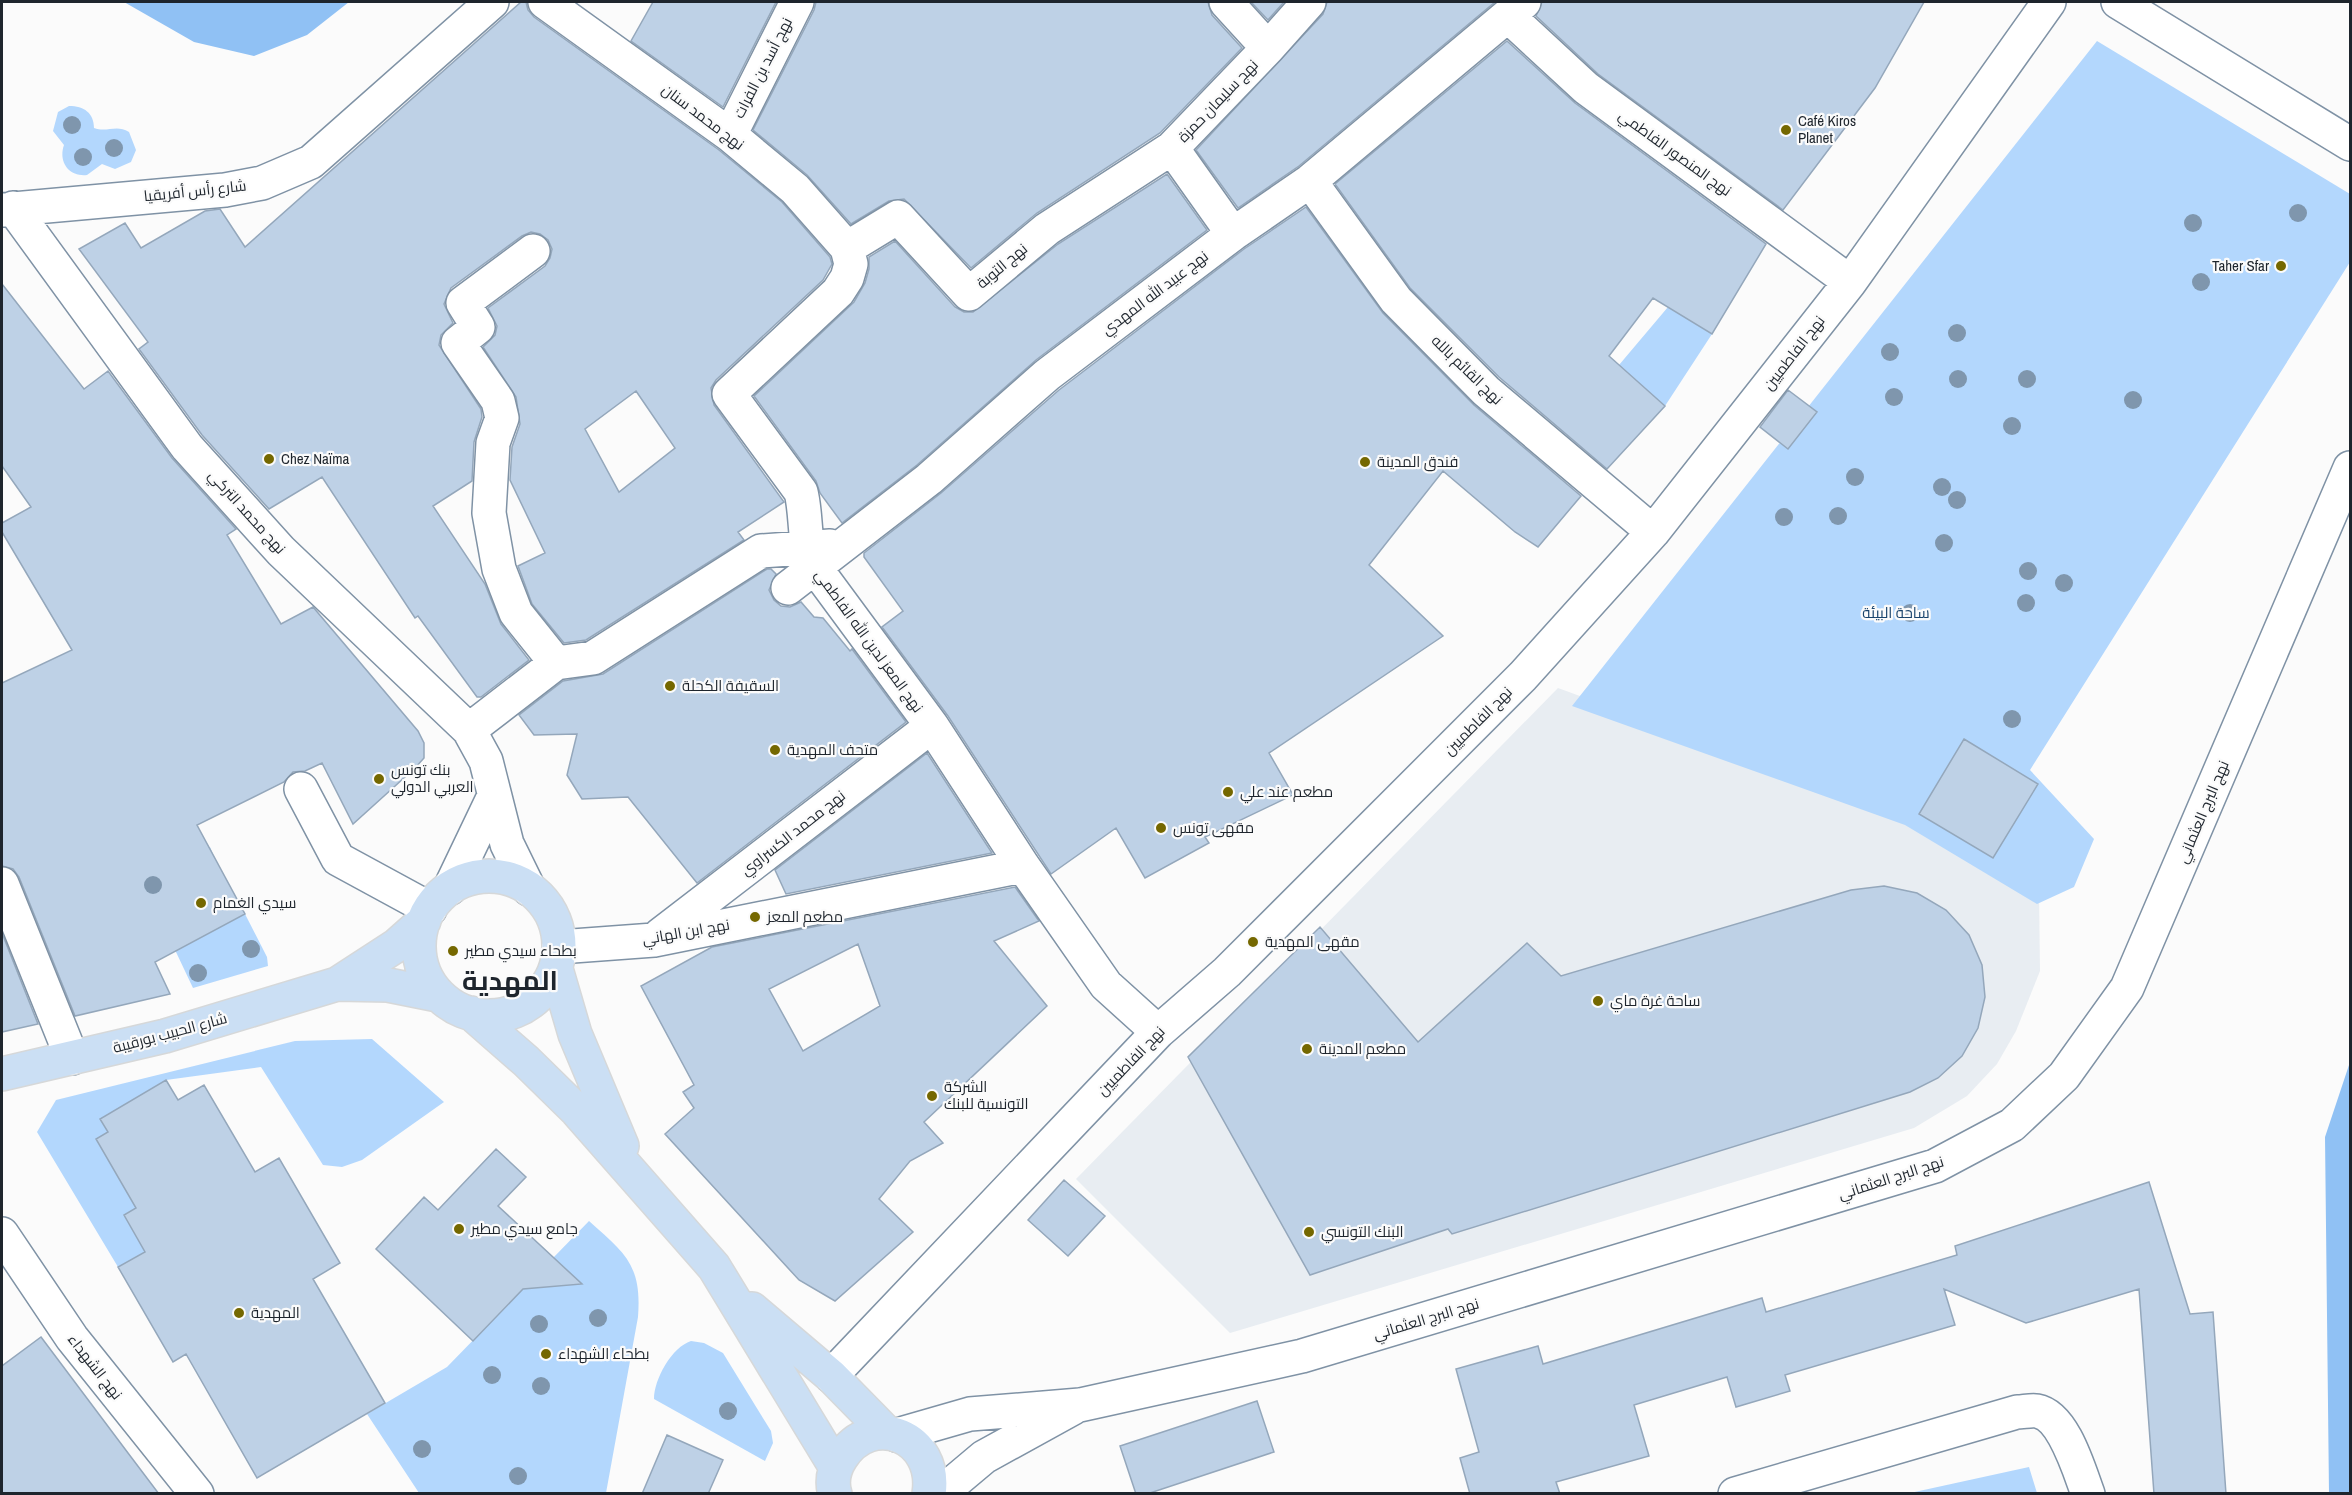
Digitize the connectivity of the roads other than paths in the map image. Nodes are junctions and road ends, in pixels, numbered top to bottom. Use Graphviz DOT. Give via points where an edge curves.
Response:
graph roads {
  1 [pos="492,2"];
  2 [pos="545,2"];
  3 [pos="797,2"];
  4 [pos="1226,2"];
  5 [pos="1309,2"];
  6 [pos="2049,2"];
  7 [pos="2118,2"];
  8 [pos="1516,9"];
  9 [pos="1269,48"];
  10 [pos="730,135"];
  11 [pos="2350,144"];
  12 [pos="1172,148"];
  13 [pos="1310,181"];
  14 [pos="7,209"];
  15 [pos="1233,234"];
  16 [pos="847,248"];
  17 [pos="533,251"];
  18 [pos="1850,282"];
  19 [pos="2350,468"];
  20 [pos="1653,532"];
  21 [pos="811,556"];
  22 [pos="788,588"];
  23 [pos="556,663"];
  24 [pos="932,726"];
  25 [pos="470,730"];
  26 [pos="301,789"];
  27 [pos="494,796"];
  28 [pos="1023,866"];
  29 [pos="2,884"];
  30 [pos="530,889"];
  31 [pos="434,906"];
  32 [pos="654,940"];
  33 [pos="557,958"];
  34 [pos="338,984"];
  35 [pos="438,994"];
  36 [pos="471,1013"];
  37 [pos="1158,1032"];
  38 [pos="72,1058"];
  39 [pos="2,1074"];
  40 [pos="637,1178"];
  41 [pos="2,1234"];
  42 [pos="730,1290"];
  43 [pos="831,1376"];
  44 [pos="1080,1405"];
  45 [pos="892,1434"];
  46 [pos="831,1482"];
  47 [pos="1741,1493"];
  48 [pos="197,1494"];
  49 [pos="929,1494"];
  50 [pos="940,1494"];
  51 [pos="2088,1494"];
  1 -- 14 [label="street, شارع رأس أفريقيا" via="311,162 262,183 225,190"];
  2 -- 10 [label="street, نهج محمد سنان"];
  3 -- 10 [label="street, نهج أسد بن الفرات"];
  4 -- 9 [label="street"];
  5 -- 9 [label="street, نهج سليمان حمزة"];
  6 -- 18 [label="street, نهج الفاطميين"];
  7 -- 11 [label="street"];
  8 -- 13 [label="street, نهج عبيد الله المهدي"];
  8 -- 18 [label="street, نهج المنصور الفاطمي" via="1586,88"];
  9 -- 12 [label="street, نهج سليمان حمزة"];
  10 -- 16 [label="street, نهج محمد سنان" via="795,189"];
  12 -- 15 [label="street, نهج سليمان حمزة"];
  12 -- 16 [label="street, نهج التوبة" via="1047,229 969,294 898,217"];
  13 -- 15 [label="street, نهج عبيد الله المهدي"];
  13 -- 20 [label="street, نهج القائم بالله" via="1396,300 1486,391"];
  14 -- 25 [label="street, نهج محمد التركي" via="188,447 281,551"];
  15 -- 21 [label="street, نهج عبيد الله المهدي" via="1047,375 929,479 841,545"];
  16 -- 21 [label="street" via="851,264 838,292 729,394 801,492"];
  17 -- 23 [label="street" via="463,303 478,327 458,342 498,401 502,418 493,443 489,513 499,569 516,613"];
  18 -- 20 [label="street, نهج الفاطميين"];
  19 -- 44 [label="street, نهج البرج العثماني" via="2127,988 2064,1076 2012,1125 1935,1166 1302,1356"];
  20 -- 37 [label="street, نهج الفاطميين" via="1523,676 1227,972"];
  21 -- 22 [label="street"];
  21 -- 23 [label="street" via="761,551 593,658"];
  21 -- 24 [label="street, نهج المعز لدين الله الفاطمي"];
  23 -- 25 [label="street"];
  24 -- 28 [label="street, نهج المعز لدين الله الفاطمي"];
  24 -- 32 [label="street, نهج محمد الكسراوي"];
  25 -- 27 [label="street, نهج محمد التركي" via="486,761"];
  26 -- 31 [label="street" via="338,859"];
  27 -- 30 [label="street, نهج محمد التركي" via="507,844"];
  27 -- 31 [label="street"];
  28 -- 32 [label="street, نهج ابن الهاني"];
  28 -- 37 [label="street, نهج المعز لدين الله الفاطمي" via="1106,985"];
  29 -- 38 [label="street"];
  30 -- 31 [label="main road" via="511,879 469,879"];
  30 -- 33 [label="main road" via="546,905 556,925"];
  31 -- 34 [label="main road, شارع الحبيب بورقيبة" via="397,945"];
  31 -- 35 [label="main road" via="420,937 421,960"];
  32 -- 33 [label="street, نهج ابن الهاني"];
  33 -- 36 [label="main road" via="546,987 531,1002 492,1016"];
  33 -- 40 [label="main road" via="575,1034"];
  34 -- 35 [label="main road, شارع الحبيب بورقيبة" via="388,985"];
  34 -- 38 [label="main road, شارع الحبيب بورقيبة" via="165,1036"];
  35 -- 36 [label="main road"];
  36 -- 40 [label="main road" via="526,1060"];
  37 -- 43 [label="street, نهج الفاطميين"];
  38 -- 39 [label="main road, شارع الحبيب بورقيبة"];
  40 -- 42 [label="main road"];
  41 -- 48 [label="street, نهج الشهداء" via="72,1338"];
  42 -- 43 [label="main road"];
  42 -- 46 [label="main road"];
  43 -- 45 [label="main road"];
  44 -- 45 [label="street, نهج البرج العثماني" via="970,1414"];
  44 -- 50 [label="street, نهج البرج العثماني" via="984,1457"];
  45 -- 46 [label="main road" via="859,1438 848,1447"];
  45 -- 49 [label="main road" via="922,1452 931,1480"];
  47 -- 51 [label="street" via="2018,1412 2038,1411 2052,1419 2064,1434"];
}
